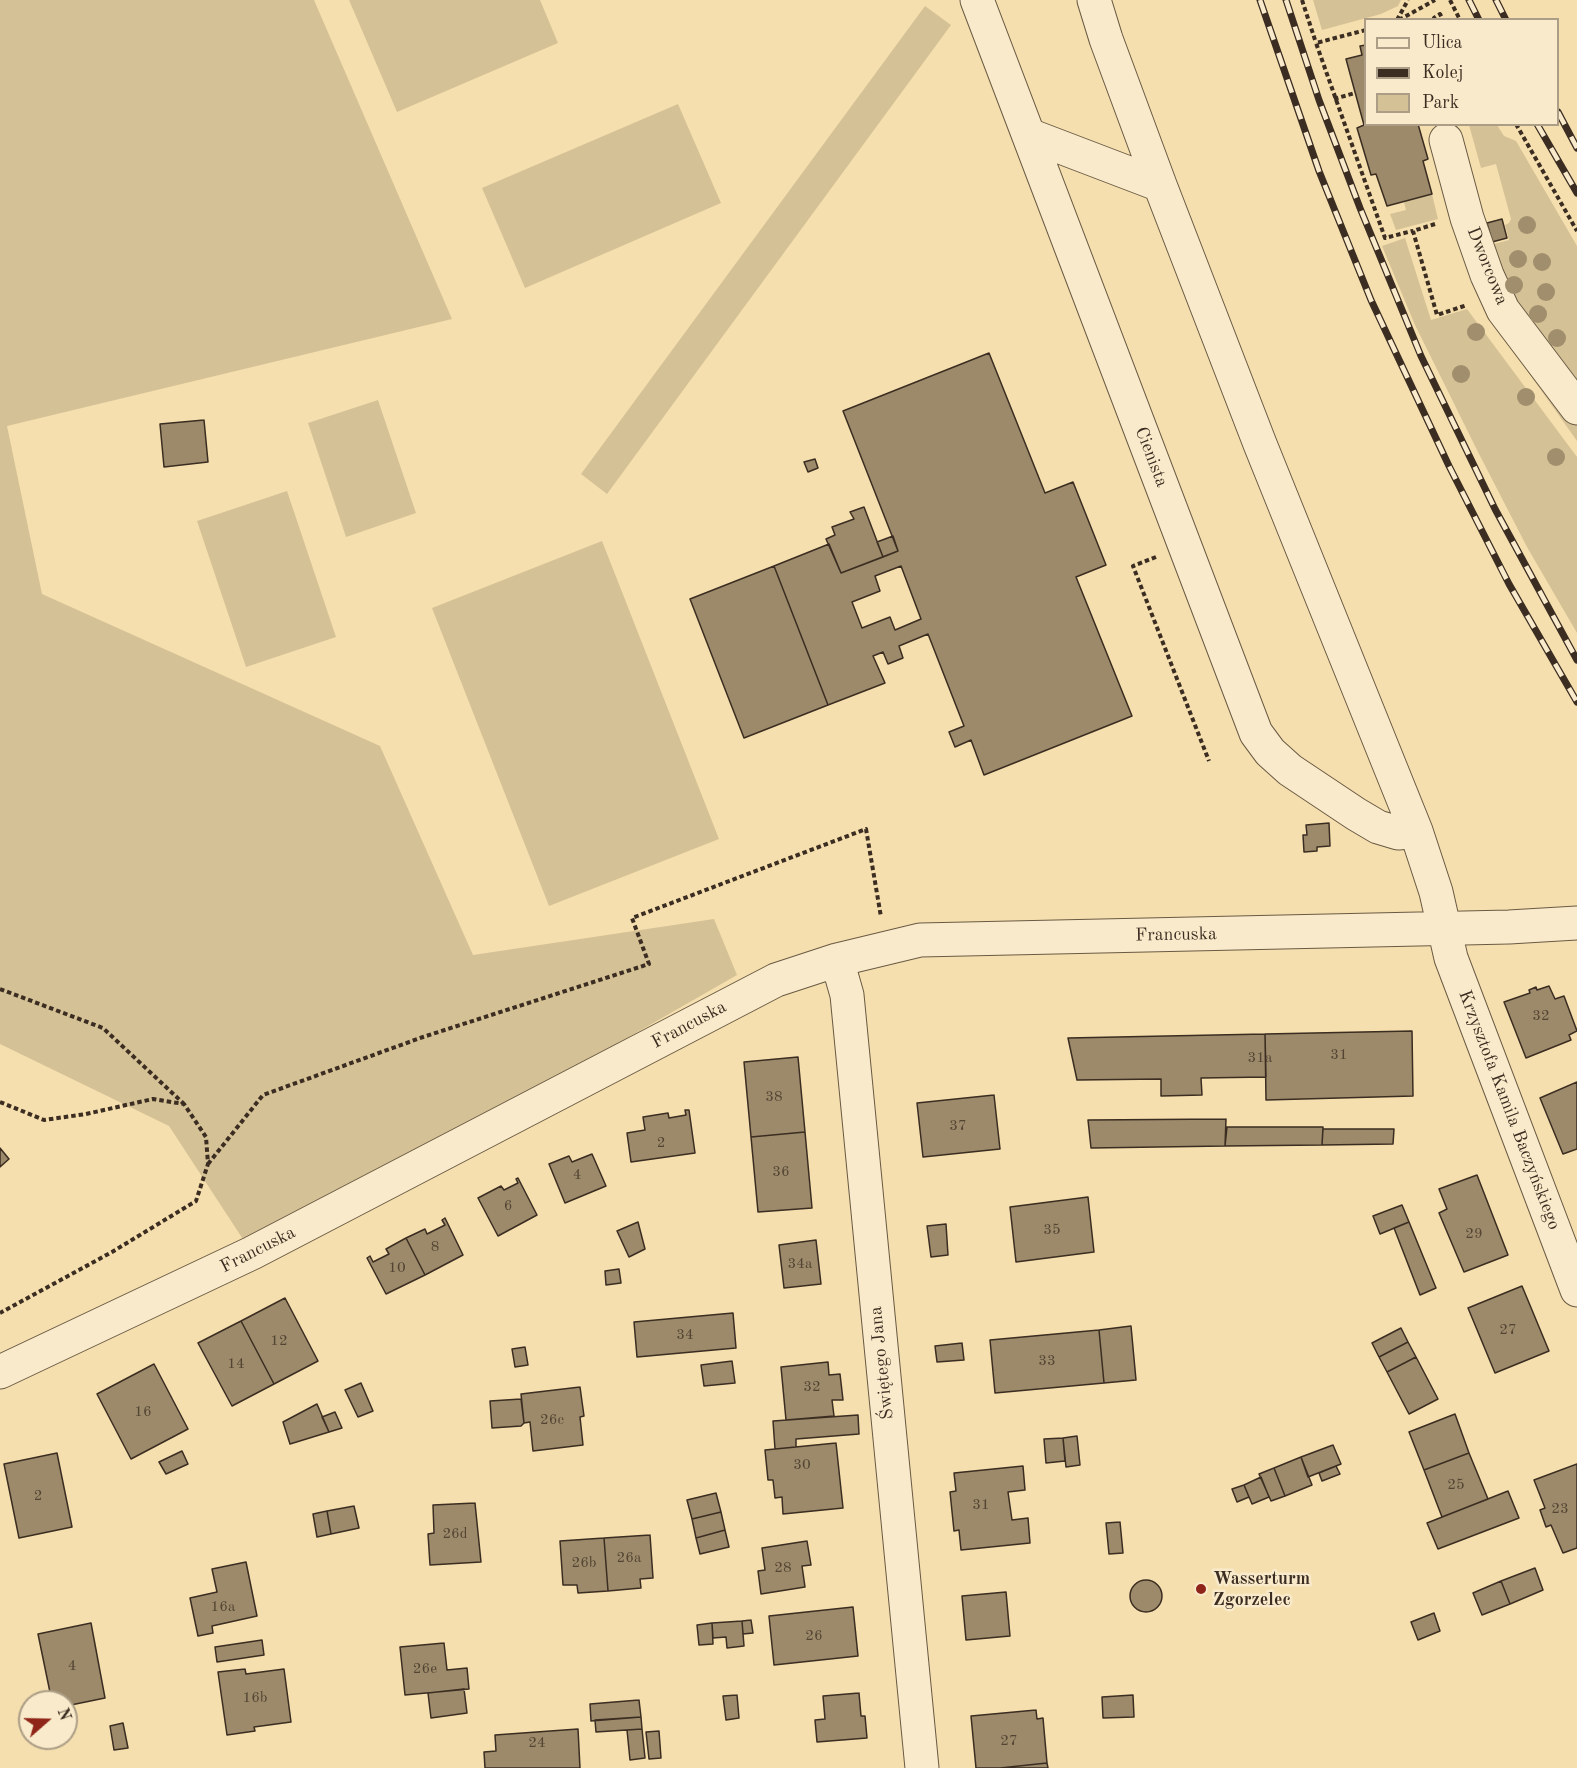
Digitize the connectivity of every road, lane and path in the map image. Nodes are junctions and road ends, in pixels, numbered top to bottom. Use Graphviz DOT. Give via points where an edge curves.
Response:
graph roads {
  1 [pos="977,0"];
  2 [pos="1094,0"];
  3 [pos="1302,0"];
  4 [pos="1408,0"];
  5 [pos="1435,0"];
  6 [pos="1450,0"];
  7 [pos="1399,18"];
  8 [pos="1402,18"];
  9 [pos="1459,18"];
  10 [pos="1364,30"];
  11 [pos="1316,43"];
  12 [pos="1355,93"];
  13 [pos="1334,99"];
  14 [pos="1517,126"];
  15 [pos="1029,135"];
  16 [pos="1446,140"];
  17 [pos="1160,185"];
  18 [pos="1413,231"];
  19 [pos="1577,231"];
  20 [pos="1577,408"];
  21 [pos="1185,547"];
  22 [pos="1209,761"];
  23 [pos="1416,831"];
  24 [pos="881,917"];
  25 [pos="1577,923"];
  26 [pos="1443,929"];
  27 [pos="837,960"];
  28 [pos="0,989"];
  29 [pos="0,1102"];
  30 [pos="184,1104"];
  31 [pos="208,1164"];
  32 [pos="1577,1290"];
  33 [pos="0,1313"];
  34 [pos="0,1372"];
  35 [pos="922,1768"];
  1 -- 15 [label="street, Cienista"];
  2 -- 17 [label="street, Krzysztofa Kamila Baczyńskiego"];
  3 -- 11 [label="path"];
  4 -- 7 [label="path"];
  5 -- 8 [label="path"];
  6 -- 9 [label="path"];
  10 -- 11 [label="path"];
  11 -- 13 [label="path"];
  12 -- 13 [label="path"];
  13 -- 18 [label="path" via="1385,238"];
  14 -- 19 [label="path"];
  15 -- 17 [label="street"];
  15 -- 21 [label="street, Cienista"];
  16 -- 20 [label="street, Dworcowa" via="1483,266 1503,310"];
  17 -- 23 [label="street, Krzysztofa Kamila Baczyńskiego"];
  21 -- 22 [label="path" via="1133,566"];
  21 -- 23 [label="street, Cienista" via="1256,733 1270,752 1290,770 1378,826 1398,833"];
  23 -- 26 [label="street, Krzysztofa Kamila Baczyńskiego" via="1436,892"];
  24 -- 31 [label="path" via="866,829 632,918 649,964 423,1037 263,1095"];
  25 -- 26 [label="street, Francuska"];
  26 -- 27 [label="street, Francuska" via="920,940"];
  26 -- 32 [label="street, Krzysztofa Kamila Baczyńskiego"];
  27 -- 34 [label="street, Francuska" via="776,980 252,1254"];
  27 -- 35 [label="street, Świętego Jana" via="847,995"];
  28 -- 30 [label="path" via="103,1028"];
  29 -- 30 [label="path" via="44,1120 153,1099"];
  30 -- 31 [label="path" via="207,1137"];
  31 -- 33 [label="path" via="196,1201"];
}
